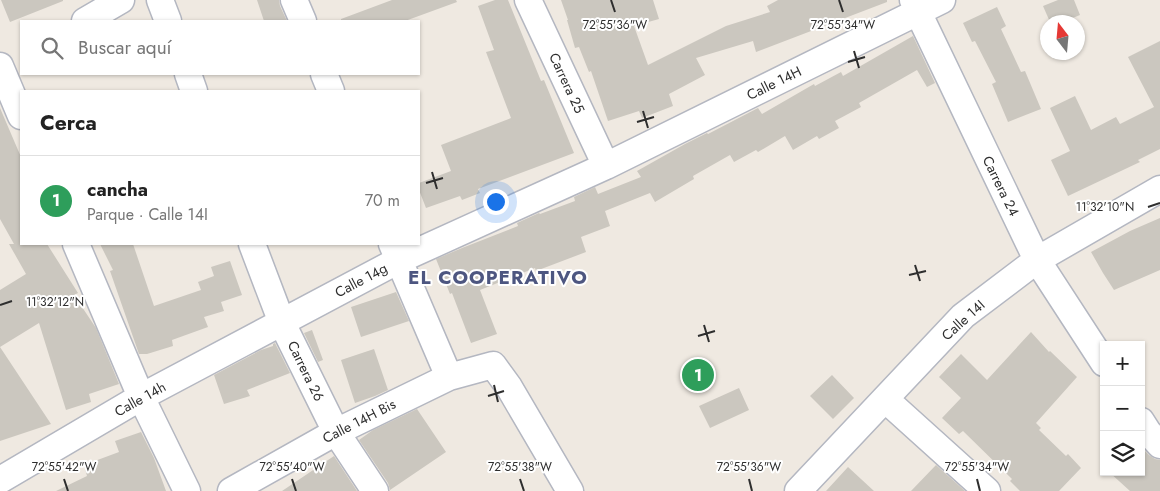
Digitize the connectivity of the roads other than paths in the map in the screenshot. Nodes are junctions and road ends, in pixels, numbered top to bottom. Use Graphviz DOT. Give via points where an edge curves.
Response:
graph roads {
  1 [pos="122,0"];
  2 [pos="160,0"];
  3 [pos="294,0"];
  4 [pos="528,0"];
  5 [pos="942,0"];
  6 [pos="915,6"];
  7 [pos="87,20"];
  8 [pos="168,20"];
  9 [pos="303,20"];
  10 [pos="6,66"];
  11 [pos="188,75"];
  12 [pos="324,75"];
  13 [pos="194,90"];
  14 [pos="331,90"];
  15 [pos="20,113"];
  16 [pos="606,166"];
  17 [pos="1160,189"];
  18 [pos="420,242"];
  19 [pos="76,245"];
  20 [pos="252,245"];
  21 [pos="412,245"];
  22 [pos="395,252"];
  23 [pos="1037,260"];
  24 [pos="282,323"];
  25 [pos="1100,357"];
  26 [pos="449,377"];
  27 [pos="141,398"];
  28 [pos="885,399"];
  29 [pos="336,432"];
  30 [pos="0,480"];
  31 [pos="187,491"];
  32 [pos="232,491"];
  33 [pos="375,491"];
  34 [pos="570,491"];
  35 [pos="798,491"];
  36 [pos="987,491"];
  1 -- 7 [label="street"];
  2 -- 8 [label="street"];
  3 -- 9 [label="street"];
  4 -- 16 [label="street, Carrera 25"];
  5 -- 6 [label="street, Calle 14H"];
  6 -- 16 [label="street, Calle 14H"];
  6 -- 23 [label="street, Carrera 24"];
  10 -- 15 [label="street"];
  11 -- 13 [label="street"];
  12 -- 14 [label="street"];
  16 -- 18 [label="street, Calle 14g"];
  17 -- 23 [label="street, Calle 14I"];
  19 -- 27 [label="street"];
  20 -- 24 [label="street, Carrera 26"];
  21 -- 22 [label="street, Calle 14g"];
  22 -- 24 [label="street, Calle 14g"];
  22 -- 26 [label="street"];
  23 -- 25 [label="street, Carrera 24"];
  23 -- 28 [label="street, Calle 14I" via="963,316"];
  24 -- 27 [label="street, Calle 14h"];
  24 -- 29 [label="street, Carrera 26"];
  26 -- 29 [label="street, Calle 14H Bis"];
  26 -- 34 [label="street, Calle 14H Bis" via="493,365"];
  27 -- 30 [label="street, Calle 14h"];
  27 -- 31 [label="street"];
  28 -- 35 [label="street, Calle 14I"];
  28 -- 36 [label="street"];
  29 -- 32 [label="street, Calle 14H Bis"];
  29 -- 33 [label="street, Carrera 26"];
}
